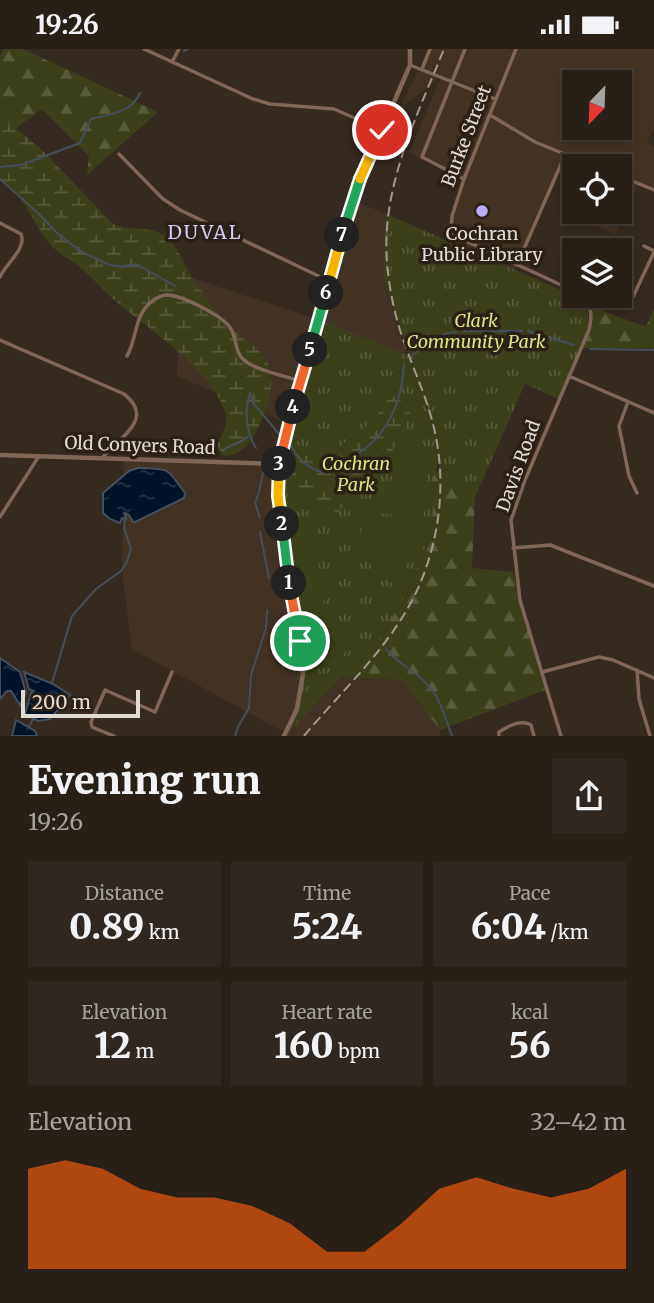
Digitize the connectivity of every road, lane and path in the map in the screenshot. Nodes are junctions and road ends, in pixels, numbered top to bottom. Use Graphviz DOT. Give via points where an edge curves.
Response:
graph roads {
  1 [pos="144,49"];
  2 [pos="179,49"];
  3 [pos="410,49"];
  4 [pos="430,49"];
  5 [pos="465,49"];
  6 [pos="516,49"];
  7 [pos="172,62"];
  8 [pos="410,65"];
  9 [pos="422,69"];
  10 [pos="452,81"];
  11 [pos="495,99"];
  12 [pos="489,114"];
  13 [pos="382,130"];
  14 [pos="377,140"];
  15 [pos="401,148"];
  16 [pos="563,154"];
  17 [pos="119,155"];
  18 [pos="562,162"];
  19 [pos="464,179"];
  20 [pos="632,181"];
  21 [pos="654,190"];
  22 [pos="0,223"];
  23 [pos="644,246"];
  24 [pos="654,251"];
  25 [pos="517,265"];
  26 [pos="0,277"];
  27 [pos="329,281"];
  28 [pos="562,286"];
  29 [pos="632,297"];
  30 [pos="591,308"];
  31 [pos="0,340"];
  32 [pos="127,356"];
  33 [pos="569,376"];
  34 [pos="301,381"];
  35 [pos="628,402"];
  36 [pos="654,413"];
  37 [pos="0,455"];
  38 [pos="38,456"];
  39 [pos="103,458"];
  40 [pos="279,464"];
  41 [pos="637,493"];
  42 [pos="0,517"];
  43 [pos="513,548"];
  44 [pos="654,586"];
  45 [pos="637,670"];
  46 [pos="172,672"];
  47 [pos="542,672"];
  48 [pos="654,678"];
  49 [pos="114,736"];
  50 [pos="284,736"];
  51 [pos="499,736"];
  52 [pos="534,736"];
  53 [pos="561,736"];
  54 [pos="650,736"];
  1 -- 7 [label="street"];
  2 -- 7 [label="street"];
  3 -- 8 [label="street"];
  4 -- 9 [label="street"];
  5 -- 10 [label="street"];
  6 -- 11 [label="street, Burke Street"];
  7 -- 13 [label="street" via="253,99 334,109"];
  8 -- 9 [label="street"];
  8 -- 13 [label="street"];
  9 -- 10 [label="street"];
  10 -- 11 [label="street"];
  10 -- 19 [label="street" via="422,157"];
  11 -- 12 [label="street, Burke Street"];
  12 -- 16 [label="street"];
  12 -- 19 [label="street, Burke Street"];
  13 -- 14 [label="street"];
  14 -- 15 [label="street"];
  14 -- 27 [label="street" via="352,197"];
  17 -- 27 [label="street" via="180,210"];
  18 -- 25 [label="street"];
  19 -- 25 [label="street, Burke Street" via="451,234"];
  20 -- 21 [label="street"];
  22 -- 26 [label="street" via="23,239"];
  23 -- 24 [label="street"];
  24 -- 29 [label="street"];
  25 -- 28 [label="street"];
  27 -- 34 [label="street"];
  30 -- 33 [label="street, Davis Road" via="589,330"];
  31 -- 39 [label="street" via="133,401 137,412 132,428"];
  32 -- 34 [label="street" via="141,315 151,301 165,295 226,322 241,356 253,365"];
  33 -- 35 [label="street"];
  33 -- 43 [label="street, Davis Road" via="525,480 512,520"];
  34 -- 40 [label="street"];
  35 -- 36 [label="street"];
  35 -- 41 [label="street" via="619,426"];
  37 -- 38 [label="street, Old Conyers Road"];
  38 -- 39 [label="street, Old Conyers Road"];
  38 -- 42 [label="street"];
  39 -- 40 [label="street, Old Conyers Road"];
  40 -- 50 [label="street" via="278,496 303,674 297,709"];
  43 -- 44 [label="street" via="550,545"];
  43 -- 47 [label="street, Davis Road" via="520,600"];
  45 -- 47 [label="street" via="599,657"];
  45 -- 48 [label="street"];
  45 -- 54 [label="street" via="639,699"];
  46 -- 49 [label="street" via="155,712 104,690 92,727"];
  47 -- 53 [label="street, Davis Road"];
  51 -- 52 [label="street" via="504,729 528,722"];
}
